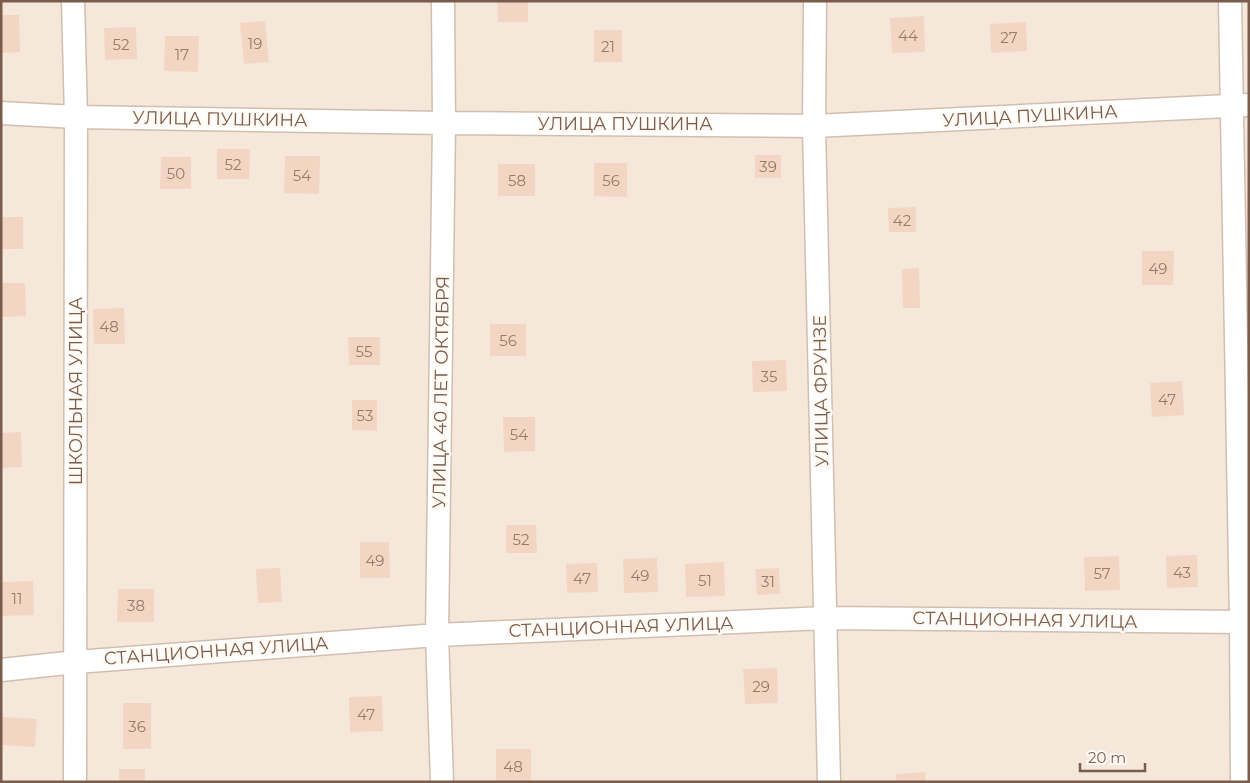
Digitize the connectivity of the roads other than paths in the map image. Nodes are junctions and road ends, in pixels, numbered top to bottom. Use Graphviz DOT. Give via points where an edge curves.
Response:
graph roads {
  1 [pos="73,1"];
  2 [pos="443,1"];
  3 [pos="815,1"];
  4 [pos="1230,1"];
  5 [pos="1241,106"];
  6 [pos="1,114"];
  7 [pos="76,117"];
  8 [pos="444,123"];
  9 [pos="814,126"];
  10 [pos="826,618"];
  11 [pos="1241,622"];
  12 [pos="437,635"];
  13 [pos="76,662"];
  14 [pos="1,670"];
  15 [pos="75,782"];
  16 [pos="442,782"];
  17 [pos="829,782"];
  18 [pos="1242,782"];
  1 -- 7 [label="street, ШКОЛЬНАЯ УЛИЦА"];
  2 -- 8 [label="street, УЛИЦА 40 ЛЕТ ОКТЯБРЯ"];
  3 -- 9 [label="street, УЛИЦА ФРУНЗЕ"];
  4 -- 5 [label="street"];
  5 -- 9 [label="street, УЛИЦА ПУШКИНА"];
  5 -- 11 [label="street"];
  6 -- 7 [label="street, УЛИЦА ПУШКИНА"];
  7 -- 8 [label="street, УЛИЦА ПУШКИНА"];
  7 -- 13 [label="street, ШКОЛЬНАЯ УЛИЦА"];
  8 -- 9 [label="street, УЛИЦА ПУШКИНА"];
  8 -- 12 [label="street, УЛИЦА 40 ЛЕТ ОКТЯБРЯ"];
  9 -- 10 [label="street, УЛИЦА ФРУНЗЕ"];
  10 -- 11 [label="street, СТАНЦИОННАЯ УЛИЦА"];
  10 -- 12 [label="street, СТАНЦИОННАЯ УЛИЦА"];
  10 -- 17 [label="street, УЛИЦА ФРУНЗЕ"];
  11 -- 18 [label="street"];
  12 -- 13 [label="street, СТАНЦИОННАЯ УЛИЦА"];
  12 -- 16 [label="street, УЛИЦА 40 ЛЕТ ОКТЯБРЯ"];
  13 -- 14 [label="street, СТАНЦИОННАЯ УЛИЦА"];
  13 -- 15 [label="street, ШКОЛЬНАЯ УЛИЦА"];
}
